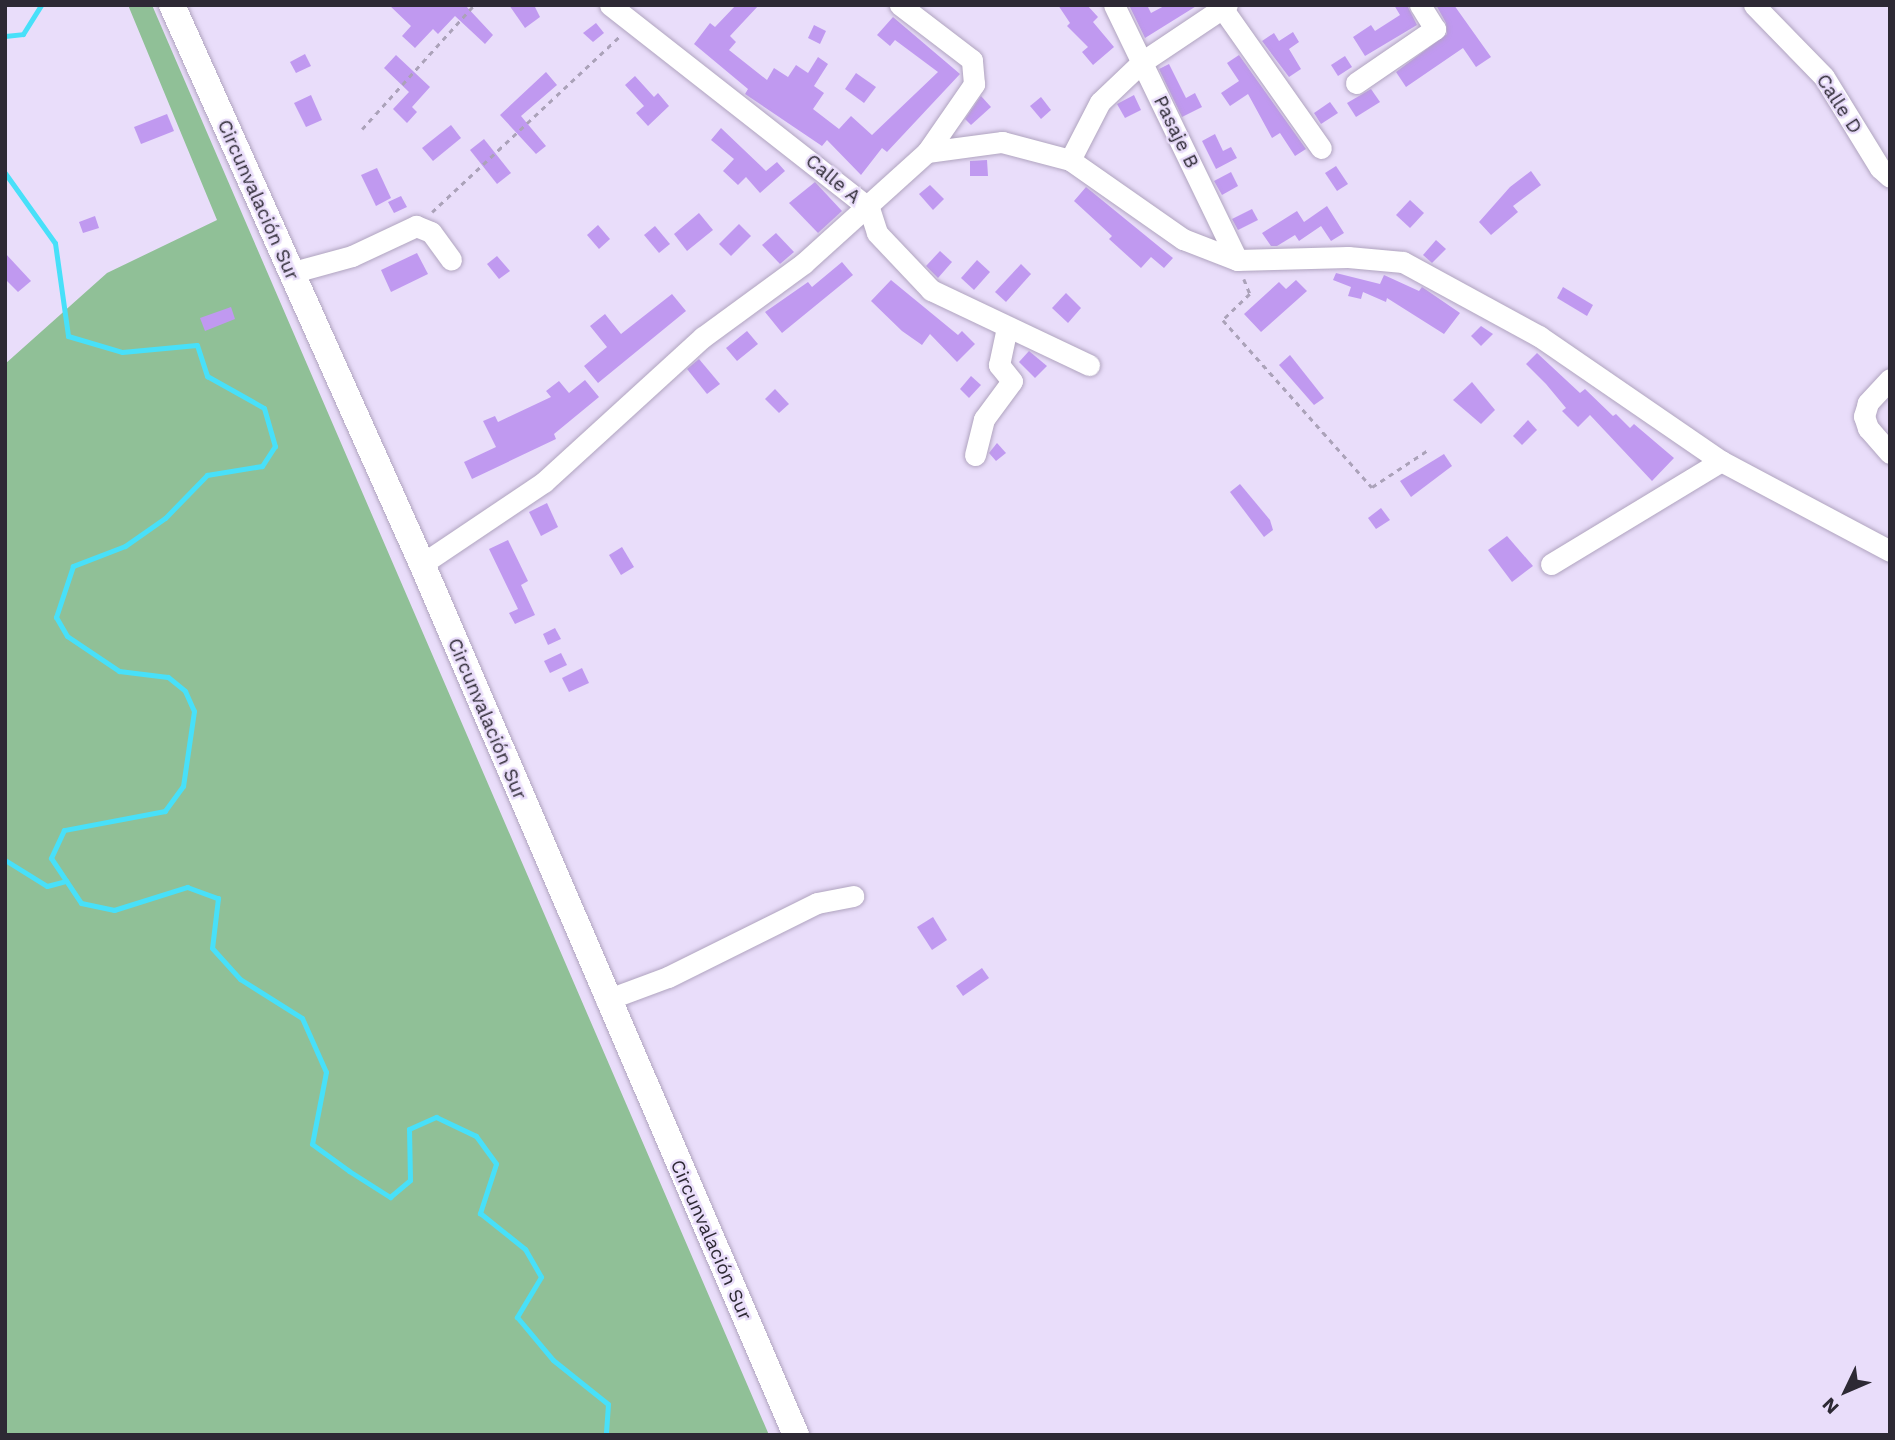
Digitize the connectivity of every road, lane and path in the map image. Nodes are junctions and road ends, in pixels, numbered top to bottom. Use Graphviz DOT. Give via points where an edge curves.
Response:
graph roads {
  1 [pos="172,5"];
  2 [pos="474,5"];
  3 [pos="610,5"];
  4 [pos="900,5"];
  5 [pos="1114,5"];
  6 [pos="1420,5"];
  7 [pos="1754,5"];
  8 [pos="1223,6"];
  9 [pos="634,23"];
  10 [pos="1142,62"];
  11 [pos="1356,83"];
  12 [pos="362,129"];
  13 [pos="1321,148"];
  14 [pos="927,152"];
  15 [pos="1070,160"];
  16 [pos="1890,177"];
  17 [pos="869,208"];
  18 [pos="416,226"];
  19 [pos="451,260"];
  20 [pos="1237,260"];
  21 [pos="290,273"];
  22 [pos="1007,327"];
  23 [pos="1088,365"];
  24 [pos="1890,379"];
  25 [pos="1428,450"];
  26 [pos="1890,453"];
  27 [pos="975,455"];
  28 [pos="1721,461"];
  29 [pos="1890,551"];
  30 [pos="422,564"];
  31 [pos="1551,564"];
  32 [pos="853,896"];
  33 [pos="606,1000"];
  34 [pos="796,1435"];
  1 -- 21 [label="main road, Circunvalación Sur"];
  2 -- 12 [label="path"];
  3 -- 9 [label="street, Calle A"];
  4 -- 14 [label="street" via="972,60 974,84"];
  5 -- 10 [label="street, Pasaje B"];
  6 -- 11 [label="street" via="1435,29"];
  7 -- 16 [label="street, Calle D" via="1824,76"];
  8 -- 10 [label="street"];
  8 -- 13 [label="street"];
  9 -- 17 [label="street, Calle A"];
  9 -- 18 [label="path"];
  10 -- 15 [label="street" via="1100,102"];
  10 -- 20 [label="street, Pasaje B"];
  14 -- 15 [label="street" via="1002,142"];
  14 -- 17 [label="street"];
  15 -- 20 [label="street" via="1182,239"];
  17 -- 22 [label="street, Calle A" via="877,233 932,290"];
  17 -- 30 [label="street" via="804,263 703,337 544,482"];
  18 -- 19 [label="street" via="430,232"];
  18 -- 21 [label="street" via="352,256"];
  20 -- 25 [label="path" via="1250,294 1223,320 1372,487"];
  20 -- 28 [label="street" via="1348,257 1403,262 1539,337"];
  21 -- 30 [label="main road, Circunvalación Sur"];
  22 -- 23 [label="street, Calle A"];
  22 -- 27 [label="street" via="999,365 1012,381 984,419"];
  24 -- 26 [label="street" via="1868,403 1864,416 1868,428"];
  28 -- 29 [label="street"];
  28 -- 31 [label="street"];
  30 -- 33 [label="main road, Circunvalación Sur"];
  32 -- 33 [label="street" via="817,903 668,977"];
  33 -- 34 [label="main road, Circunvalación Sur"];
}
